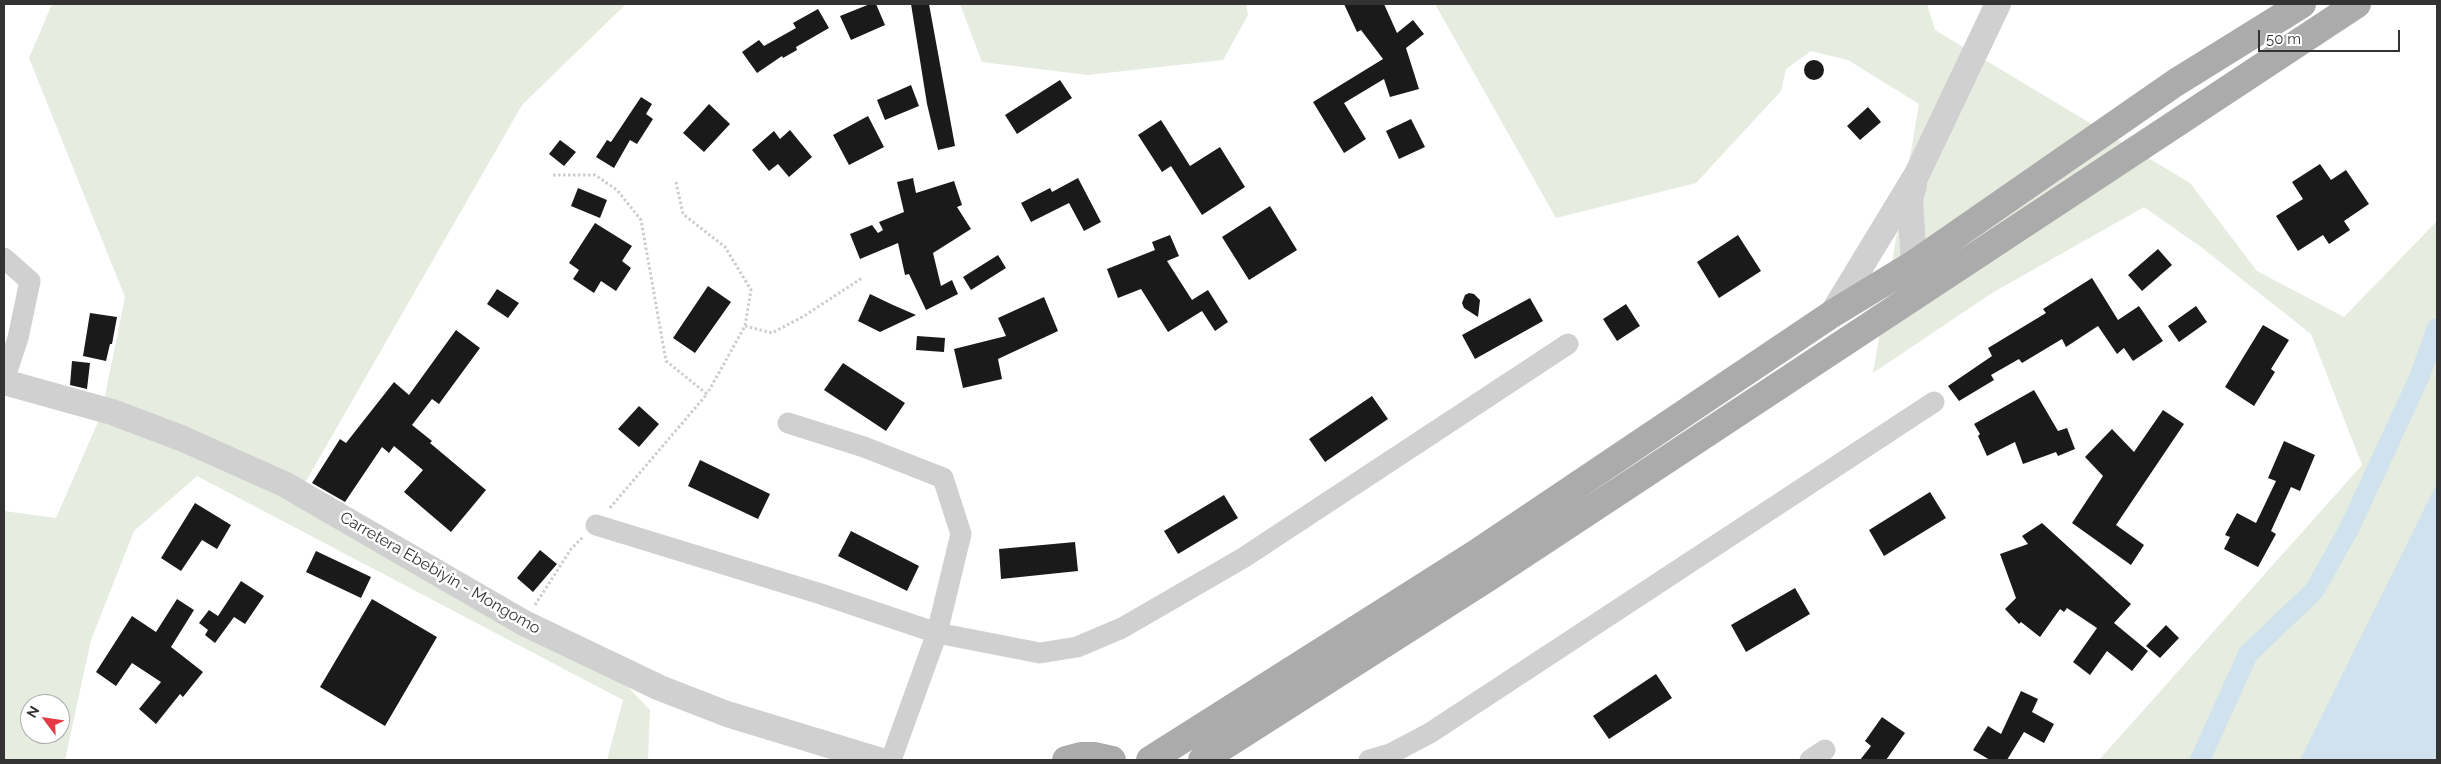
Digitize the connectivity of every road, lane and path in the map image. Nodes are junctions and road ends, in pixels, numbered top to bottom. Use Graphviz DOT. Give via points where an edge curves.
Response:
graph roads {
  1 [pos="1998,4"];
  2 [pos="2302,4"];
  3 [pos="2357,4"];
  4 [pos="553,174"];
  5 [pos="1917,174"];
  6 [pos="676,182"];
  7 [pos="4,258"];
  8 [pos="1914,264"];
  9 [pos="862,278"];
  10 [pos="1903,303"];
  11 [pos="1832,314"];
  12 [pos="745,326"];
  13 [pos="1568,344"];
  14 [pos="4,381"];
  15 [pos="707,394"];
  16 [pos="1934,402"];
  17 [pos="788,423"];
  18 [pos="596,526"];
  19 [pos="524,623"];
  20 [pos="937,633"];
  21 [pos="878,760"];
  22 [pos="892,760"];
  23 [pos="1066,760"];
  24 [pos="1112,760"];
  25 [pos="1150,760"];
  26 [pos="1202,760"];
  27 [pos="1369,760"];
  1 -- 5 [label="street"];
  2 -- 8 [label="main road" via="2175,83"];
  3 -- 10 [label="main road"];
  4 -- 15 [label="path" via="595,175 617,190 642,220 666,361"];
  5 -- 8 [label="street" via="1910,200"];
  5 -- 11 [label="street"];
  6 -- 12 [label="path" via="682,214 725,248 751,290"];
  7 -- 14 [label="street" via="30,281 18,338"];
  8 -- 10 [label="street"];
  8 -- 11 [label="main road"];
  9 -- 12 [label="path" via="772,333"];
  10 -- 26 [label="main road" via="1490,577"];
  11 -- 25 [label="main road" via="1476,554"];
  12 -- 15 [label="path"];
  13 -- 20 [label="street" via="1243,558 1122,628 1077,647 1040,653"];
  14 -- 19 [label="street, Carretera Ebebiyin - Mongomo" via="112,412 181,438 284,484"];
  15 -- 18 [label="path"];
  16 -- 27 [label="street" via="1430,732 1390,754"];
  17 -- 20 [label="street" via="864,447 943,478 961,534"];
  18 -- 19 [label="path" via="571,549"];
  18 -- 20 [label="street" via="822,594"];
  19 -- 21 [label="street, Carretera Ebebiyin - Mongomo" via="660,688 727,714"];
  20 -- 22 [label="street"];
  23 -- 24 [label="main road" via="1094,756"];
}
